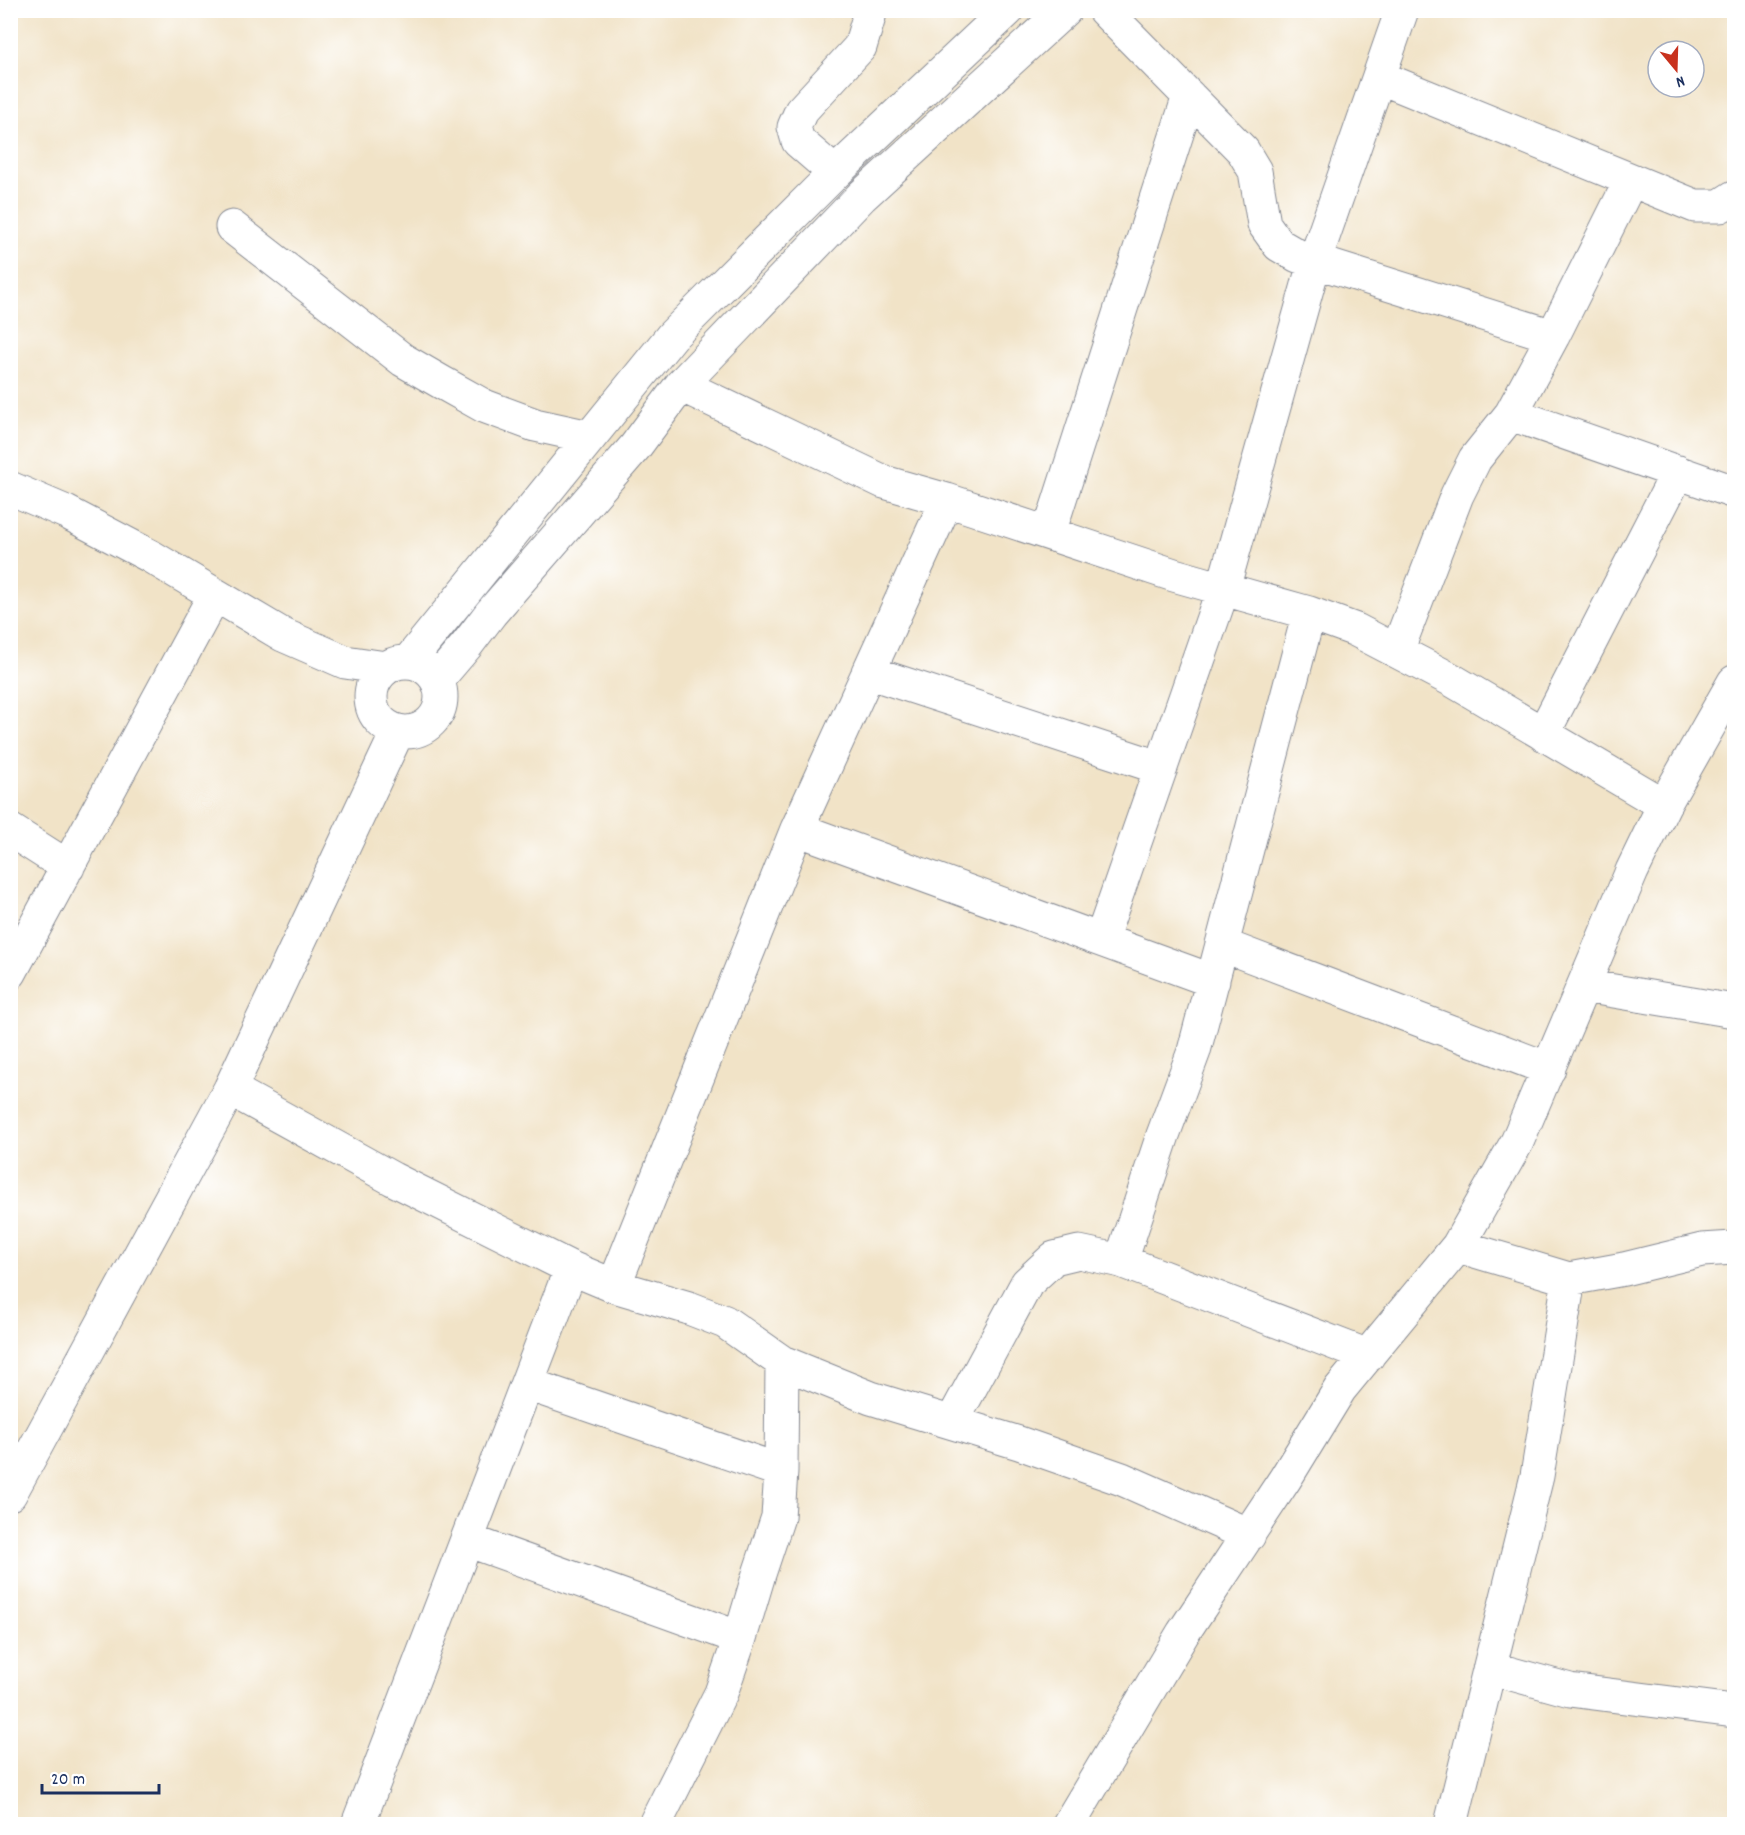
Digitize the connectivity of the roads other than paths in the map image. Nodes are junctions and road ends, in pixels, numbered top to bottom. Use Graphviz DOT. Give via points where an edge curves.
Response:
graph roads {
  1 [pos="866,10"];
  2 [pos="1008,10"];
  3 [pos="1065,10"];
  4 [pos="1104,10"];
  5 [pos="1402,10"];
  6 [pos="1378,77"];
  7 [pos="1189,96"];
  8 [pos="835,172"];
  9 [pos="1631,180"];
  10 [pos="1734,197"];
  11 [pos="232,227"];
  12 [pos="1315,260"];
  13 [pos="1553,336"];
  14 [pos="681,385"];
  15 [pos="1511,414"];
  16 [pos="590,438"];
  17 [pos="1678,472"];
  18 [pos="10,488"];
  19 [pos="1734,492"];
  20 [pos="947,500"];
  21 [pos="1049,533"];
  22 [pos="1223,589"];
  23 [pos="214,596"];
  24 [pos="1309,613"];
  25 [pos="1397,651"];
  26 [pos="397,665"];
  27 [pos="868,672"];
  28 [pos="436,680"];
  29 [pos="1734,681"];
  30 [pos="398,731"];
  31 [pos="1543,734"];
  32 [pos="1161,768"];
  33 [pos="1664,806"];
  34 [pos="797,829"];
  35 [pos="10,830"];
  36 [pos="68,867"];
  37 [pos="1101,940"];
  38 [pos="1222,945"];
  39 [pos="10,973"];
  40 [pos="1213,981"];
  41 [pos="1584,986"];
  42 [pos="1734,1011"];
  43 [pos="1549,1069"];
  44 [pos="230,1089"];
  45 [pos="1458,1246"];
  46 [pos="1734,1248"];
  47 [pos="1121,1261"];
  48 [pos="571,1268"];
  49 [pos="1569,1279"];
  50 [pos="614,1286"];
  51 [pos="1368,1356"];
  52 [pos="782,1362"];
  53 [pos="527,1384"];
  54 [pos="952,1422"];
  55 [pos="781,1471"];
  56 [pos="10,1494"];
  57 [pos="1249,1535"];
  58 [pos="467,1540"];
  59 [pos="740,1638"];
  60 [pos="1490,1668"];
  61 [pos="1734,1711"];
  62 [pos="358,1824"];
  63 [pos="655,1824"];
  64 [pos="1069,1824"];
  65 [pos="1451,1824"];
  1 -- 8 [label="street" via="869,17 860,47 801,111 795,128 798,141"];
  2 -- 8 [label="street"];
  3 -- 14 [label="street" via="862,196"];
  4 -- 7 [label="street"];
  5 -- 6 [label="street"];
  6 -- 9 [label="street"];
  6 -- 12 [label="street"];
  7 -- 12 [label="street" via="1243,152 1255,171 1264,224 1279,245"];
  7 -- 21 [label="street"];
  8 -- 16 [label="street" via="672,336"];
  9 -- 10 [label="street" via="1695,206 1720,206"];
  9 -- 13 [label="street"];
  11 -- 16 [label="street" via="413,366 484,406 535,425"];
  12 -- 13 [label="street"];
  12 -- 22 [label="street"];
  13 -- 15 [label="street"];
  14 -- 20 [label="street" via="884,482"];
  14 -- 28 [label="street" via="635,447"];
  15 -- 17 [label="street"];
  15 -- 25 [label="street" via="1475,459 1456,495"];
  16 -- 26 [label="street"];
  17 -- 19 [label="street"];
  17 -- 31 [label="street"];
  18 -- 23 [label="street" via="150,556"];
  20 -- 21 [label="street"];
  20 -- 27 [label="street"];
  21 -- 22 [label="street"];
  22 -- 24 [label="street"];
  22 -- 32 [label="street"];
  23 -- 26 [label="street" via="283,635 345,662"];
  23 -- 36 [label="street"];
  24 -- 25 [label="street" via="1356,630"];
  24 -- 38 [label="street"];
  25 -- 31 [label="street"];
  26 -- 28 [label="street" via="420,665 430,670"];
  26 -- 30 [label="street" via="378,676 371,698 379,719"];
  27 -- 32 [label="street"];
  27 -- 34 [label="street"];
  28 -- 30 [label="street" via="441,690 438,713 421,729"];
  29 -- 33 [label="street"];
  30 -- 44 [label="street"];
  31 -- 33 [label="street"];
  32 -- 37 [label="street"];
  33 -- 41 [label="street"];
  34 -- 37 [label="street"];
  34 -- 50 [label="street"];
  35 -- 36 [label="street"];
  36 -- 39 [label="street"];
  37 -- 40 [label="street"];
  38 -- 40 [label="street"];
  38 -- 43 [label="street"];
  40 -- 47 [label="street" via="1194,1051"];
  41 -- 42 [label="street"];
  41 -- 43 [label="street"];
  43 -- 45 [label="street" via="1517,1142"];
  44 -- 48 [label="street" via="393,1179"];
  44 -- 56 [label="street"];
  45 -- 49 [label="street"];
  45 -- 51 [label="street"];
  46 -- 49 [label="street" via="1702,1250"];
  47 -- 51 [label="street"];
  47 -- 54 [label="street" via="1079,1252 1054,1258 1027,1283"];
  48 -- 50 [label="street"];
  48 -- 53 [label="street"];
  49 -- 60 [label="street" via="1537,1476"];
  50 -- 52 [label="street" via="725,1322"];
  51 -- 57 [label="street" via="1340,1389"];
  52 -- 54 [label="street" via="871,1398"];
  52 -- 55 [label="street"];
  53 -- 55 [label="street"];
  53 -- 58 [label="street"];
  54 -- 57 [label="street" via="1122,1479"];
  55 -- 59 [label="street" via="778,1517"];
  57 -- 64 [label="street" via="1183,1633"];
  58 -- 59 [label="street"];
  58 -- 62 [label="street"];
  59 -- 63 [label="street" via="720,1693"];
  60 -- 61 [label="street" via="1570,1690"];
  60 -- 65 [label="street"];
}
